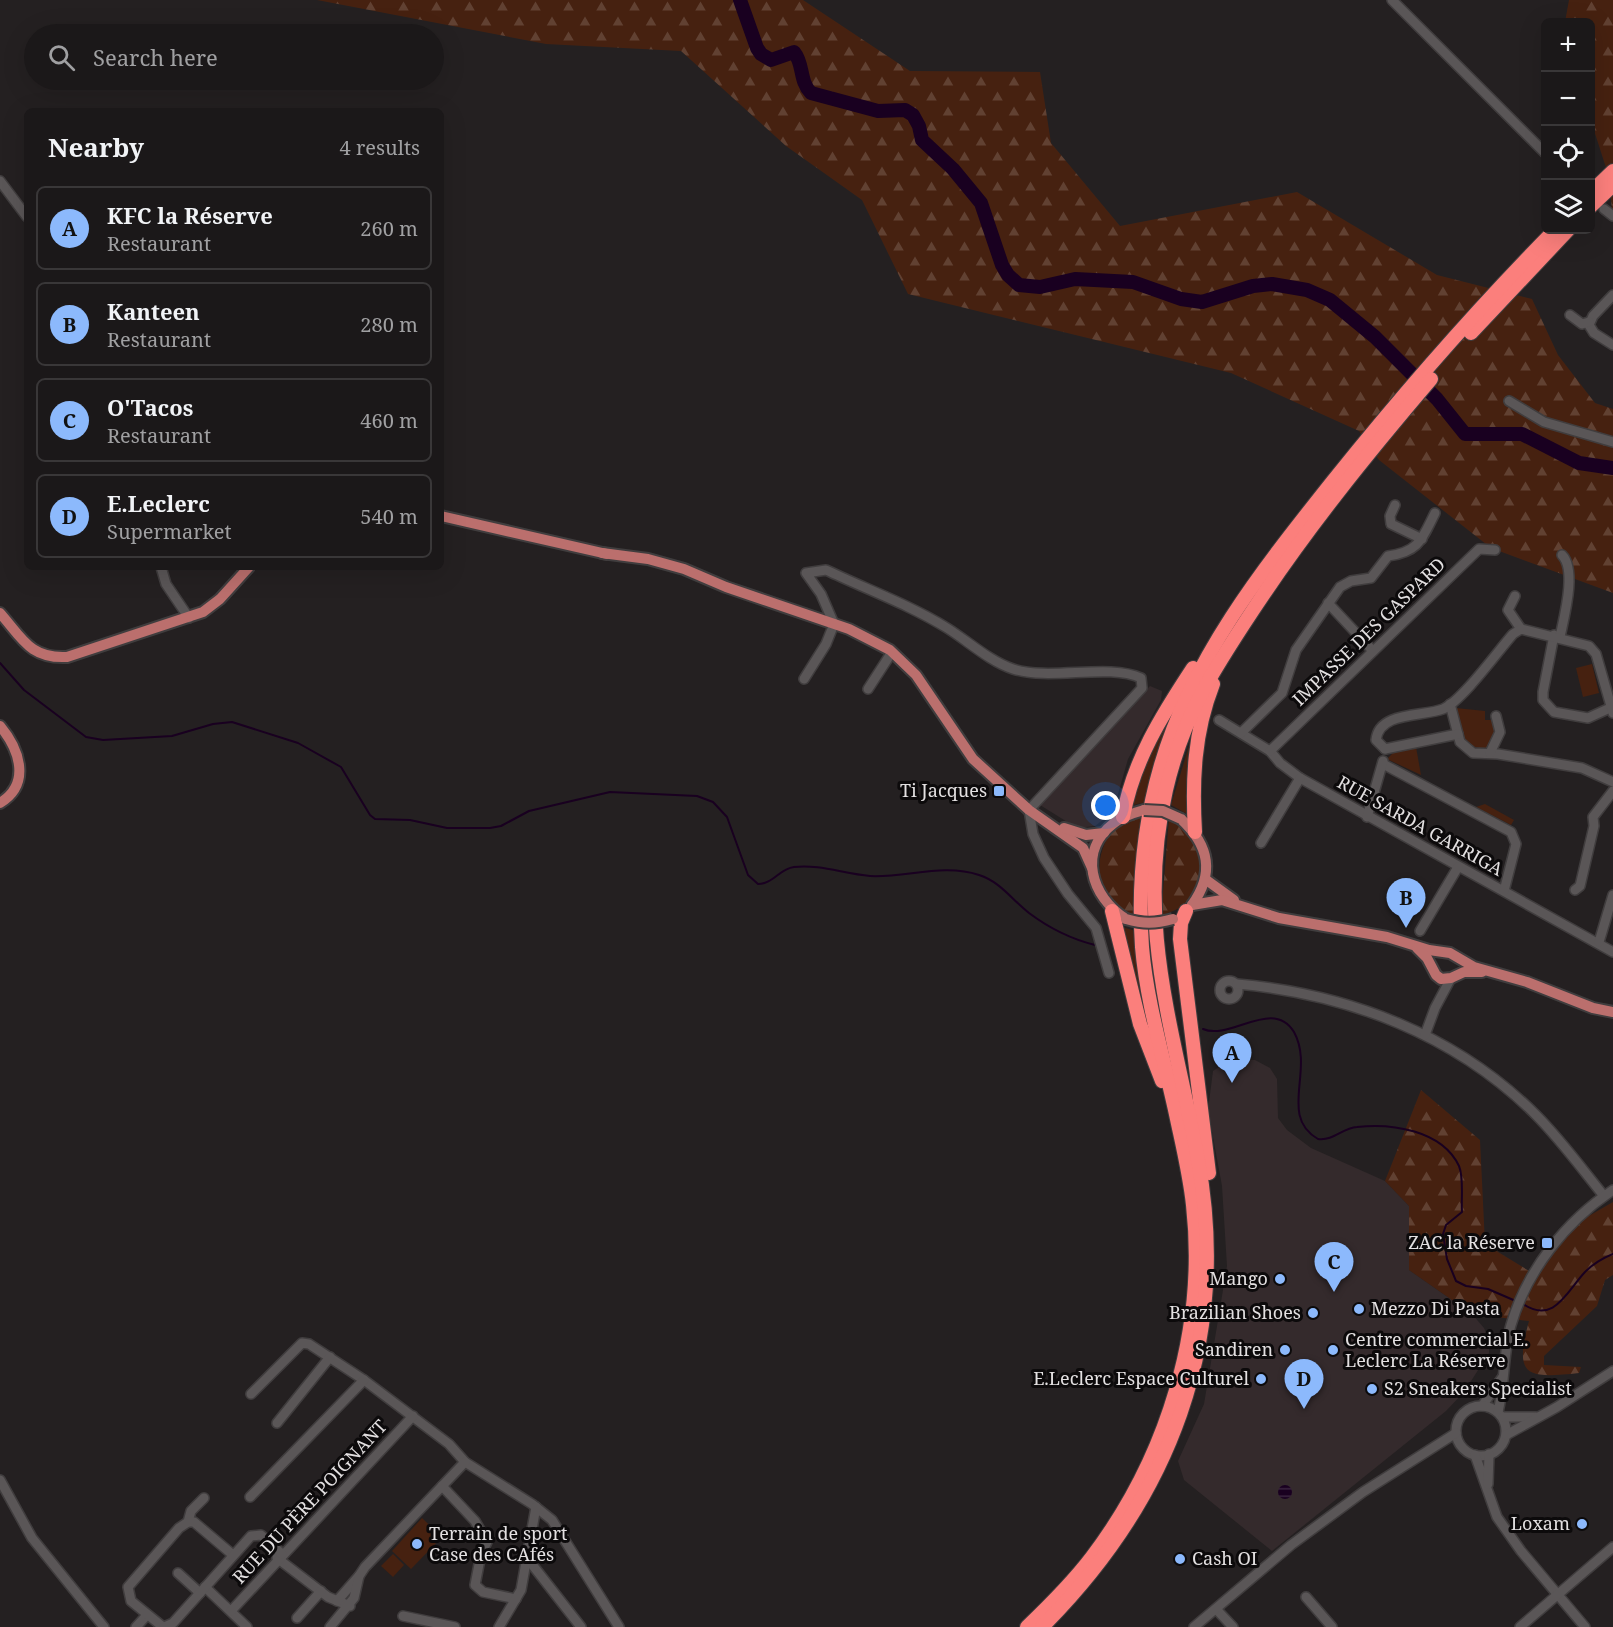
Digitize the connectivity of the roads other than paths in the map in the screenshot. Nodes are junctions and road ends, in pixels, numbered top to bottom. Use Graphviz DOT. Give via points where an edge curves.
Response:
graph roads {
  1 [pos="1392,0"];
  2 [pos="1541,150"];
  3 [pos="1613,171"];
  4 [pos="0,181"];
  5 [pos="1613,185"];
  6 [pos="1595,188"];
  7 [pos="1597,208"];
  8 [pos="24,213"];
  9 [pos="1613,216"];
  10 [pos="1552,234"];
  11 [pos="1563,234"];
  12 [pos="1522,270"];
  13 [pos="1613,295"];
  14 [pos="1570,315"];
  15 [pos="1589,322"];
  16 [pos="1613,345"];
  17 [pos="1509,401"];
  18 [pos="1613,442"];
  19 [pos="1324,500"];
  20 [pos="1395,506"];
  21 [pos="1435,513"];
  22 [pos="444,517"];
  23 [pos="1422,539"];
  24 [pos="1495,550"];
  25 [pos="1562,555"];
  26 [pos="1265,566"];
  27 [pos="162,570"];
  28 [pos="246,570"];
  29 [pos="1515,596"];
  30 [pos="1328,603"];
  31 [pos="0,613"];
  32 [pos="189,618"];
  33 [pos="834,624"];
  34 [pos="1521,628"];
  35 [pos="1239,632"];
  36 [pos="1557,636"];
  37 [pos="1373,651"];
  38 [pos="892,652"];
  39 [pos="804,679"];
  40 [pos="868,688"];
  41 [pos="1450,704"];
  42 [pos="1611,710"];
  43 [pos="1496,716"];
  44 [pos="1219,720"];
  45 [pos="0,726"];
  46 [pos="1241,733"];
  47 [pos="1458,734"];
  48 [pos="1385,749"];
  49 [pos="1270,751"];
  50 [pos="1490,753"];
  51 [pos="1383,764"];
  52 [pos="1300,778"];
  53 [pos="1613,782"];
  54 [pos="1613,791"];
  55 [pos="0,803"];
  56 [pos="1029,810"];
  57 [pos="1123,816"];
  58 [pos="1367,817"];
  59 [pos="1046,821"];
  60 [pos="1195,832"];
  61 [pos="1104,833"];
  62 [pos="1261,843"];
  63 [pos="1458,867"];
  64 [pos="1092,868"];
  65 [pos="1205,879"];
  66 [pos="1575,890"];
  67 [pos="1504,891"];
  68 [pos="1613,896"];
  69 [pos="1243,905"];
  70 [pos="1189,908"];
  71 [pos="1112,911"];
  72 [pos="1420,931"];
  73 [pos="1599,942"];
  74 [pos="1415,946"];
  75 [pos="1613,951"];
  76 [pos="1443,953"];
  77 [pos="1456,956"];
  78 [pos="1434,970"];
  79 [pos="1488,972"];
  80 [pos="1109,973"];
  81 [pos="1454,976"];
  82 [pos="1237,984"];
  83 [pos="1435,1008"];
  84 [pos="1613,1012"];
  85 [pos="1425,1035"];
  86 [pos="1178,1122"];
  87 [pos="1613,1190"];
  88 [pos="1604,1196"];
  89 [pos="1206,1229"];
  90 [pos="330,1357"];
  91 [pos="1613,1371"];
  92 [pos="1503,1376"];
  93 [pos="364,1380"];
  94 [pos="251,1394"];
  95 [pos="1482,1406"];
  96 [pos="1500,1415"];
  97 [pos="413,1416"];
  98 [pos="1538,1417"];
  99 [pos="277,1424"];
  100 [pos="1456,1433"];
  101 [pos="1506,1435"];
  102 [pos="1462,1446"];
  103 [pos="1489,1454"];
  104 [pos="1426,1455"];
  105 [pos="1475,1455"];
  106 [pos="465,1462"];
  107 [pos="0,1480"];
  108 [pos="442,1486"];
  109 [pos="1488,1489"];
  110 [pos="250,1497"];
  111 [pos="204,1498"];
  112 [pos="536,1507"];
  113 [pos="188,1522"];
  114 [pos="1613,1547"];
  115 [pos="233,1555"];
  116 [pos="280,1556"];
  117 [pos="527,1558"];
  118 [pos="178,1573"];
  119 [pos="359,1576"];
  120 [pos="202,1590"];
  121 [pos="321,1591"];
  122 [pos="1559,1594"];
  123 [pos="1306,1597"];
  124 [pos="516,1599"];
  125 [pos="337,1601"];
  126 [pos="350,1606"];
  127 [pos="1216,1609"];
  128 [pos="231,1611"];
  129 [pos="147,1615"];
  130 [pos="404,1616"];
  131 [pos="297,1618"];
  132 [pos="104,1627"];
  133 [pos="136,1627"];
  134 [pos="164,1627"];
  135 [pos="247,1627"];
  136 [pos="330,1627"];
  137 [pos="455,1627"];
  138 [pos="499,1627"];
  139 [pos="581,1627"];
  140 [pos="620,1627"];
  141 [pos="1027,1627"];
  142 [pos="1042,1627"];
  143 [pos="1194,1627"];
  144 [pos="1233,1627"];
  145 [pos="1332,1627"];
  146 [pos="1520,1627"];
  147 [pos="1585,1627"];
  1 -- 2 [label="street"];
  3 -- 6 [label="highway"];
  4 -- 8 [label="street"];
  5 -- 7 [label="highway"];
  7 -- 9 [label="street"];
  10 -- 12 [label="highway"];
  11 -- 12 [label="highway"];
  12 -- 19 [label="highway"];
  13 -- 15 [label="street"];
  14 -- 15 [label="street" via="1582,324"];
  15 -- 16 [label="street" via="1594,333"];
  17 -- 18 [label="street" via="1544,422"];
  19 -- 26 [label="highway"];
  19 -- 35 [label="highway"];
  20 -- 23 [label="street" via="1391,524"];
  21 -- 23 [label="street"];
  22 -- 33 [label="main road" via="602,553"];
  23 -- 30 [label="street" via="1408,552 1385,558 1371,578 1340,586"];
  24 -- 37 [label="street, IMPASSE DES GASPARD" via="1479,549"];
  25 -- 36 [label="street" via="1569,566 1566,604"];
  26 -- 57 [label="highway" via="1218,630 1143,750"];
  26 -- 86 [label="highway" via="1222,630 1177,720 1161,767 1148,826 1142,947"];
  27 -- 32 [label="street" via="166,584"];
  28 -- 32 [label="main road" via="212,606"];
  29 -- 34 [label="street" via="1508,610"];
  30 -- 37 [label="street"];
  30 -- 46 [label="street" via="1296,650 1282,693"];
  31 -- 32 [label="main road" via="32,650 53,658 86,652"];
  33 -- 38 [label="main road"];
  33 -- 39 [label="street"];
  33 -- 56 [label="street" via="821,594 806,573 826,570 946,627 1014,669 1040,674 1096,672 1141,678 1142,688"];
  34 -- 36 [label="street"];
  34 -- 41 [label="street"];
  35 -- 60 [label="highway" via="1219,668 1201,718 1193,792"];
  35 -- 89 [label="highway" via="1207,680 1176,750 1160,822 1152,893 1163,1000 1198,1162"];
  36 -- 42 [label="street" via="1584,643 1593,650"];
  36 -- 42 [label="street" via="1543,692 1548,708 1588,718"];
  37 -- 49 [label="street, IMPASSE DES GASPARD"];
  38 -- 40 [label="street"];
  38 -- 56 [label="main road" via="916,675 973,759"];
  41 -- 47 [label="street"];
  41 -- 48 [label="street" via="1388,721 1376,735"];
  43 -- 50 [label="street" via="1500,732"];
  44 -- 46 [label="street, RUE SARDA GARRIGA"];
  45 -- 55 [label="main road" via="14,748 20,772 15,790"];
  46 -- 49 [label="street, RUE SARDA GARRIGA"];
  47 -- 48 [label="street"];
  47 -- 50 [label="street" via="1473,753"];
  48 -- 51 [label="street"];
  49 -- 52 [label="street, RUE SARDA GARRIGA"];
  50 -- 53 [label="street" via="1582,768"];
  51 -- 58 [label="street"];
  51 -- 67 [label="street" via="1511,832 1516,844"];
  52 -- 58 [label="street, RUE SARDA GARRIGA"];
  52 -- 62 [label="street"];
  54 -- 66 [label="street" via="1593,817 1580,886"];
  56 -- 59 [label="main road"];
  56 -- 80 [label="street" via="1033,834 1044,858 1096,928"];
  57 -- 60 [label="main road, bridge" via="1144,810 1163,811 1181,819"];
  57 -- 61 [label="main road"];
  58 -- 63 [label="street, RUE SARDA GARRIGA"];
  59 -- 61 [label="main road" via="1082,835"];
  59 -- 64 [label="main road" via="1083,848"];
  60 -- 65 [label="main road" via="1203,846"];
  61 -- 64 [label="main road"];
  63 -- 67 [label="street, RUE SARDA GARRIGA"];
  63 -- 72 [label="street"];
  64 -- 71 [label="main road" via="1095,884"];
  65 -- 69 [label="main road"];
  65 -- 70 [label="main road"];
  67 -- 73 [label="street, RUE SARDA GARRIGA"];
  68 -- 73 [label="street"];
  69 -- 70 [label="main road" via="1222,900"];
  69 -- 74 [label="main road" via="1279,918 1387,937"];
  70 -- 71 [label="main road, bridge" via="1157,924 1141,924"];
  70 -- 89 [label="highway" via="1181,923 1180,939 1210,1182"];
  71 -- 86 [label="highway" via="1140,1024"];
  73 -- 75 [label="street, RUE SARDA GARRIGA"];
  74 -- 76 [label="main road"];
  74 -- 78 [label="main road"];
  76 -- 77 [label="main road"];
  76 -- 78 [label="main road" via="1435,958"];
  77 -- 79 [label="main road"];
  77 -- 81 [label="main road" via="1460,965"];
  78 -- 81 [label="main road" via="1444,980"];
  78 -- 83 [label="street"];
  79 -- 81 [label="main road"];
  79 -- 84 [label="main road"];
  81 -- 83 [label="street"];
  82 -- 85 [label="street" via="1338,1001"];
  83 -- 85 [label="street"];
  85 -- 88 [label="street" via="1466,1058 1526,1106"];
  86 -- 141 [label="highway" via="1193,1204 1195,1275 1178,1385 1164,1430 1125,1509 1091,1558"];
  87 -- 88 [label="street"];
  88 -- 92 [label="street" via="1554,1242 1524,1295 1514,1317"];
  89 -- 142 [label="highway" via="1203,1315 1195,1362 1174,1433 1141,1503 1117,1540"];
  90 -- 93 [label="street"];
  90 -- 94 [label="street" via="302,1343"];
  90 -- 99 [label="street"];
  91 -- 98 [label="street"];
  92 -- 95 [label="street"];
  92 -- 96 [label="street"];
  93 -- 97 [label="street"];
  93 -- 110 [label="street"];
  95 -- 96 [label="street"];
  95 -- 100 [label="street" via="1462,1415"];
  96 -- 98 [label="street"];
  96 -- 101 [label="street"];
  97 -- 106 [label="street"];
  97 -- 116 [label="street, RUE DU PÈRE POIGNANT"];
  98 -- 101 [label="street"];
  100 -- 102 [label="street"];
  100 -- 104 [label="street"];
  101 -- 103 [label="street" via="1500,1447"];
  102 -- 104 [label="street"];
  102 -- 105 [label="street"];
  103 -- 105 [label="street"];
  103 -- 109 [label="street"];
  104 -- 127 [label="street" via="1345,1505"];
  105 -- 109 [label="street"];
  106 -- 108 [label="street"];
  106 -- 112 [label="street"];
  107 -- 132 [label="street" via="32,1538"];
  108 -- 119 [label="street"];
  108 -- 124 [label="street" via="475,1521 487,1542 475,1585 483,1592"];
  109 -- 122 [label="street" via="1497,1517 1511,1538"];
  111 -- 113 [label="street" via="191,1511"];
  112 -- 117 [label="street"];
  112 -- 140 [label="street" via="567,1540"];
  113 -- 115 [label="street" via="199,1526"];
  113 -- 129 [label="street" via="128,1587 129,1597"];
  114 -- 122 [label="street"];
  115 -- 116 [label="street" via="255,1534 261,1535"];
  115 -- 120 [label="street"];
  116 -- 121 [label="street"];
  116 -- 128 [label="street, RUE DU PÈRE POIGNANT"];
  117 -- 124 [label="street"];
  117 -- 139 [label="street"];
  118 -- 120 [label="street"];
  119 -- 125 [label="street"];
  119 -- 126 [label="street"];
  120 -- 128 [label="street"];
  120 -- 134 [label="street" via="173,1623"];
  121 -- 125 [label="street"];
  121 -- 131 [label="street"];
  122 -- 146 [label="street"];
  122 -- 147 [label="street"];
  123 -- 145 [label="street"];
  124 -- 138 [label="street"];
  125 -- 126 [label="street"];
  126 -- 136 [label="street"];
  127 -- 143 [label="street"];
  127 -- 144 [label="street"];
  128 -- 135 [label="street"];
  129 -- 133 [label="street"];
  129 -- 134 [label="street"];
  130 -- 137 [label="street"];
}
